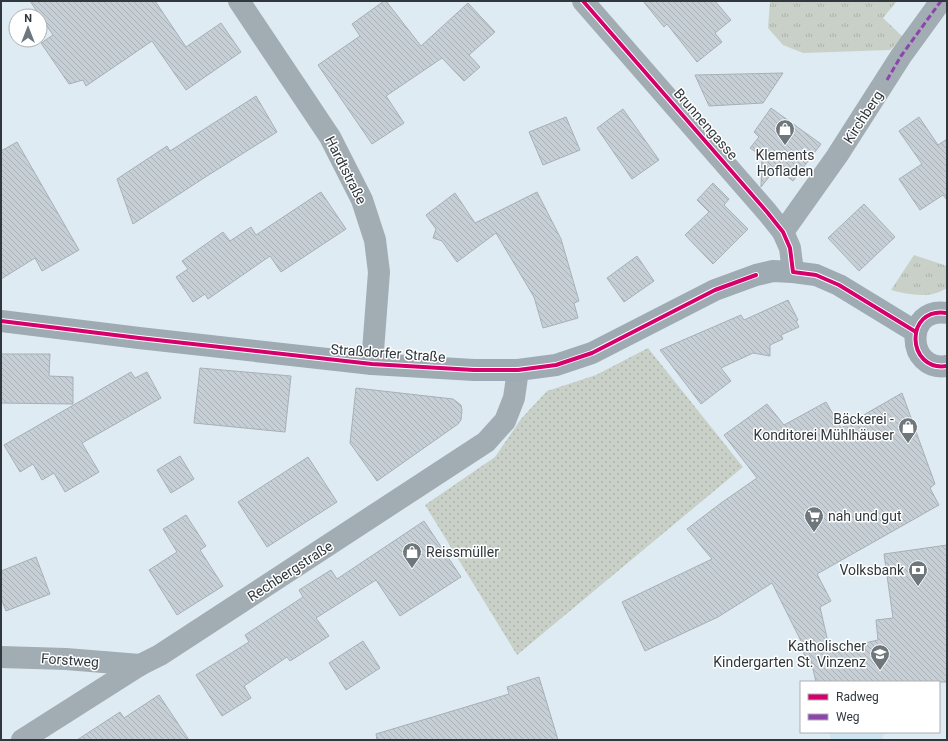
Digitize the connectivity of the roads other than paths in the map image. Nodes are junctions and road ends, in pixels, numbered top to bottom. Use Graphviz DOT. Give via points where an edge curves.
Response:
graph roads {
  1 [pos="239,1"];
  2 [pos="583,1"];
  3 [pos="941,1"];
  4 [pos="783,232"];
  5 [pos="793,272"];
  6 [pos="947,313"];
  7 [pos="1,321"];
  8 [pos="916,332"];
  9 [pos="372,364"];
  10 [pos="947,366"];
  11 [pos="518,370"];
  12 [pos="1,657"];
  13 [pos="140,666"];
  14 [pos="22,740"];
  1 -- 9 [label="street, Hardtstraße" via="330,138 362,200 375,240 379,272"];
  2 -- 4 [label="street, Brunnengasse"];
  3 -- 4 [label="street, Kirchberg"];
  4 -- 5 [label="street, Brunnengasse" via="790,248"];
  5 -- 8 [label="street, Straßdorfer Straße" via="816,276 839,285"];
  5 -- 11 [label="street, Straßdorfer Straße" via="773,271 734,282 592,353 556,365"];
  6 -- 8 [label="street" via="931,314 922,321"];
  7 -- 9 [label="street, Straßdorfer Straße"];
  8 -- 10 [label="street" via="916,345 922,357 934,365"];
  9 -- 11 [label="street, Straßdorfer Straße"];
  11 -- 13 [label="street, Rechbergstraße" via="514,398 505,421 486,442"];
  12 -- 13 [label="street, Forstweg" via="66,659"];
  13 -- 14 [label="street, Rechbergstraße"];
}
